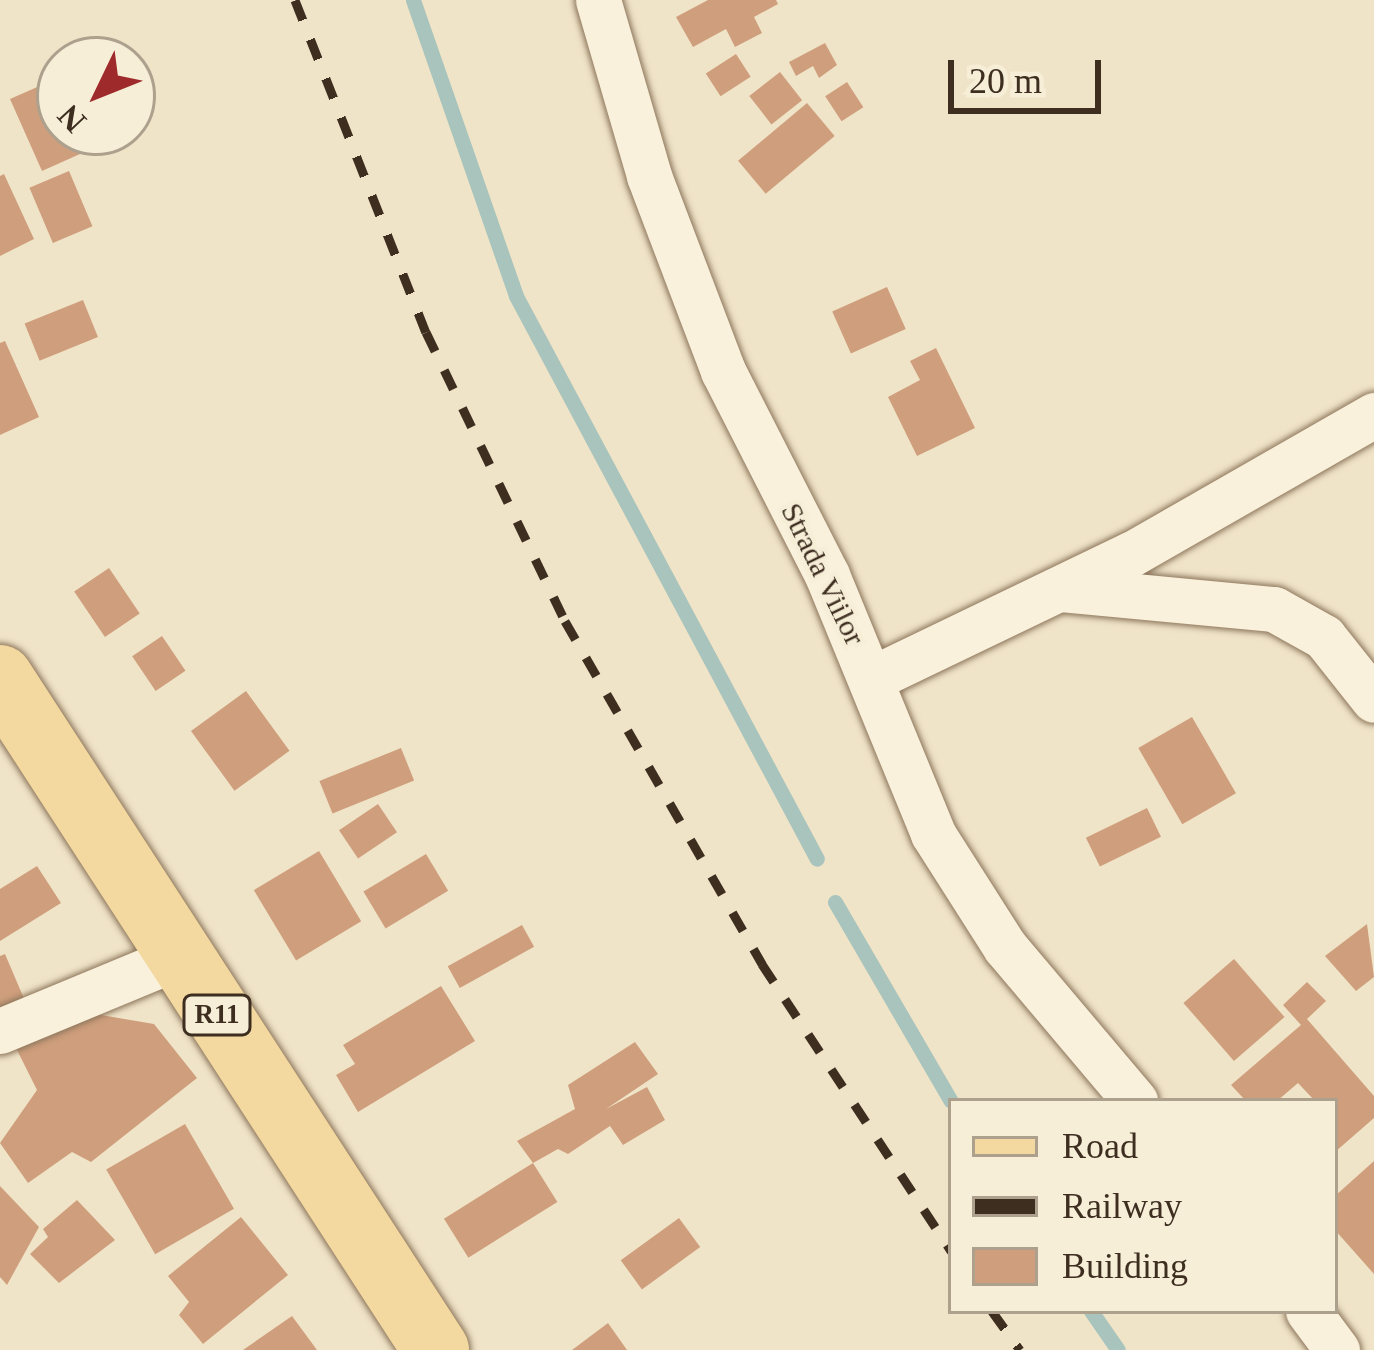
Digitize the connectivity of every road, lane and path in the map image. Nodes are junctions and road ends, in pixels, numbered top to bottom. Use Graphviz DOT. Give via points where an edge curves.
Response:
graph roads {
  1 [pos="598,0"];
  2 [pos="1374,415"];
  3 [pos="1058,589"];
  4 [pos="0,678"];
  5 [pos="873,679"];
  6 [pos="1374,700"];
  7 [pos="179,957"];
  8 [pos="0,1030"];
  9 [pos="1132,1098"];
  10 [pos="1310,1314"];
  11 [pos="436,1350"];
  12 [pos="1337,1350"];
  1 -- 5 [label="street, Strada Viilor" via="649,176 723,371"];
  2 -- 3 [label="street"];
  3 -- 5 [label="street"];
  3 -- 6 [label="street" via="1274,609 1324,637"];
  4 -- 7 [label="main road, R11"];
  5 -- 9 [label="street, Strada Viilor" via="934,834 1005,947"];
  7 -- 8 [label="street"];
  7 -- 11 [label="main road, R11"];
  10 -- 12 [label="street"];
}
